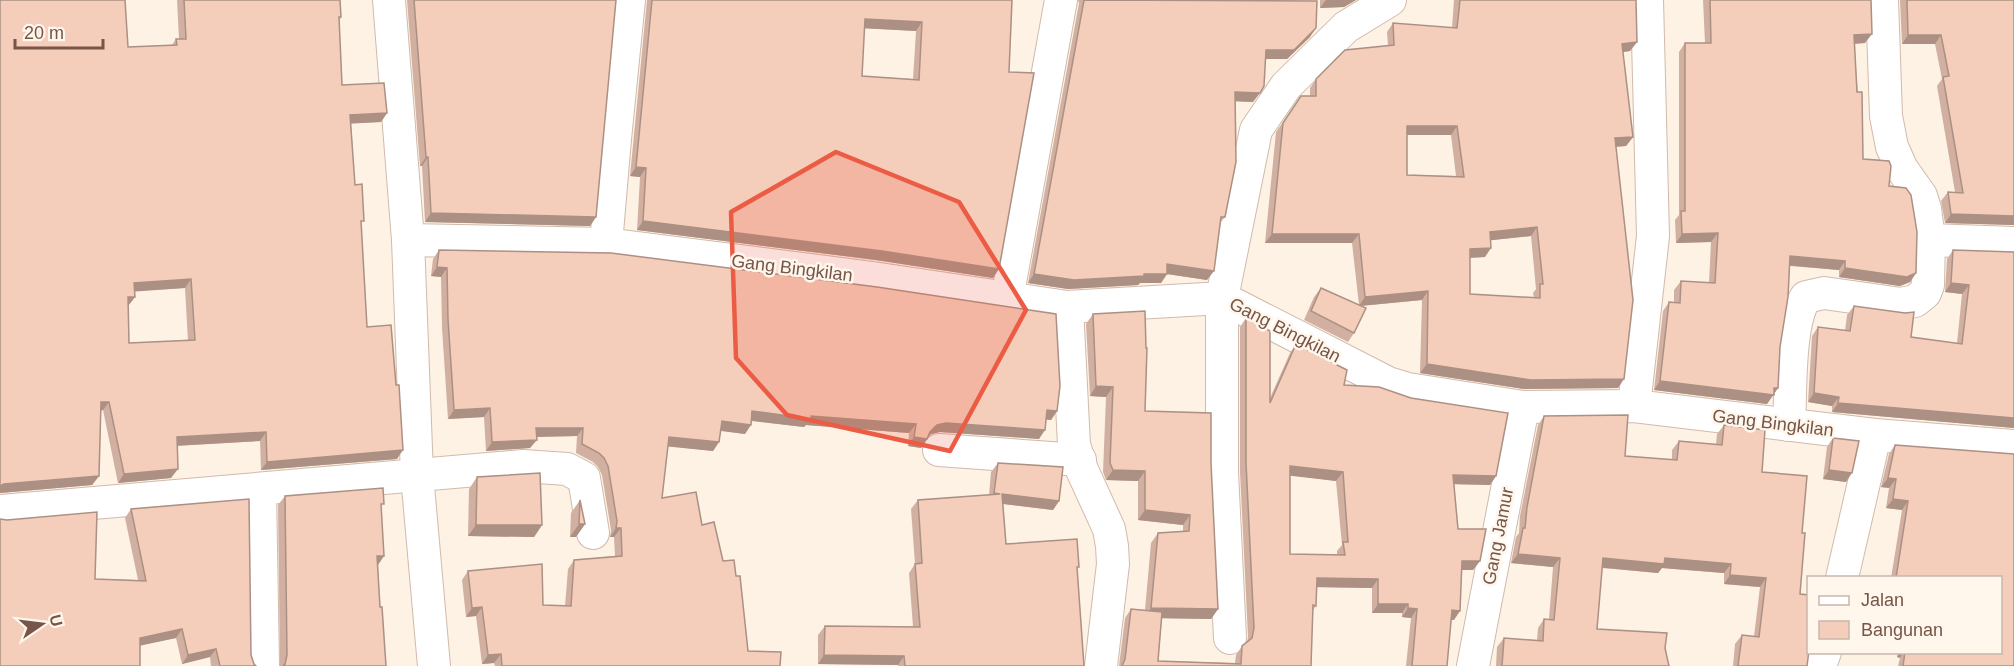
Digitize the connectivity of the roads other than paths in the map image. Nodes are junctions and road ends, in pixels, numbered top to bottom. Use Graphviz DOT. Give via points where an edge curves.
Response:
graph roads {
  1 [pos="389,0"];
  2 [pos="629,0"];
  3 [pos="1061,0"];
  4 [pos="1390,0"];
  5 [pos="1647,0"];
  6 [pos="1882,0"];
  7 [pos="408,240"];
  8 [pos="1929,240"];
  9 [pos="2014,243"];
  10 [pos="606,244"];
  11 [pos="1222,298"];
  12 [pos="1007,299"];
  13 [pos="1067,307"];
  14 [pos="1634,406"];
  15 [pos="1523,407"];
  16 [pos="1789,425"];
  17 [pos="1875,435"];
  18 [pos="2014,446"];
  19 [pos="939,450"];
  20 [pos="1080,460"];
  21 [pos="409,475"];
  22 [pos="260,489"];
  23 [pos="0,511"];
  24 [pos="593,533"];
  25 [pos="1842,576"];
  26 [pos="1230,638"];
  27 [pos="263,664"];
  28 [pos="434,666"];
  29 [pos="1101,666"];
  30 [pos="1473,666"];
  1 -- 7 [label="street"];
  2 -- 10 [label="street"];
  3 -- 12 [label="street"];
  4 -- 11 [label="street" via="1346,27 1286,86 1256,130"];
  5 -- 14 [label="street" via="1653,236"];
  6 -- 8 [label="street" via="1886,116 1892,147 1921,196"];
  7 -- 10 [label="street, Gang Bingkilan"];
  7 -- 21 [label="street"];
  8 -- 9 [label="street"];
  8 -- 16 [label="street" via="1928,285 1915,301 1901,304 1824,293 1806,297 1799,306 1794,329"];
  10 -- 12 [label="street, Gang Bingkilan"];
  11 -- 13 [label="street, Gang Bingkilan"];
  11 -- 15 [label="street, Gang Bingkilan" via="1388,383"];
  11 -- 26 [label="street" via="1222,472"];
  12 -- 13 [label="street, Gang Bingkilan"];
  13 -- 20 [label="street" via="1074,445"];
  14 -- 15 [label="street, Gang Bingkilan"];
  14 -- 16 [label="street, Gang Bingkilan"];
  15 -- 30 [label="street, Gang Jamur"];
  16 -- 17 [label="street, Gang Bingkilan"];
  17 -- 18 [label="street, Gang Bingkilan"];
  17 -- 25 [label="street"];
  19 -- 20 [label="street"];
  20 -- 29 [label="street" via="1109,529 1112,546"];
  21 -- 22 [label="street"];
  21 -- 24 [label="street" via="523,466 567,469 584,478"];
  21 -- 28 [label="street"];
  22 -- 23 [label="street"];
  22 -- 27 [label="street"];
}
